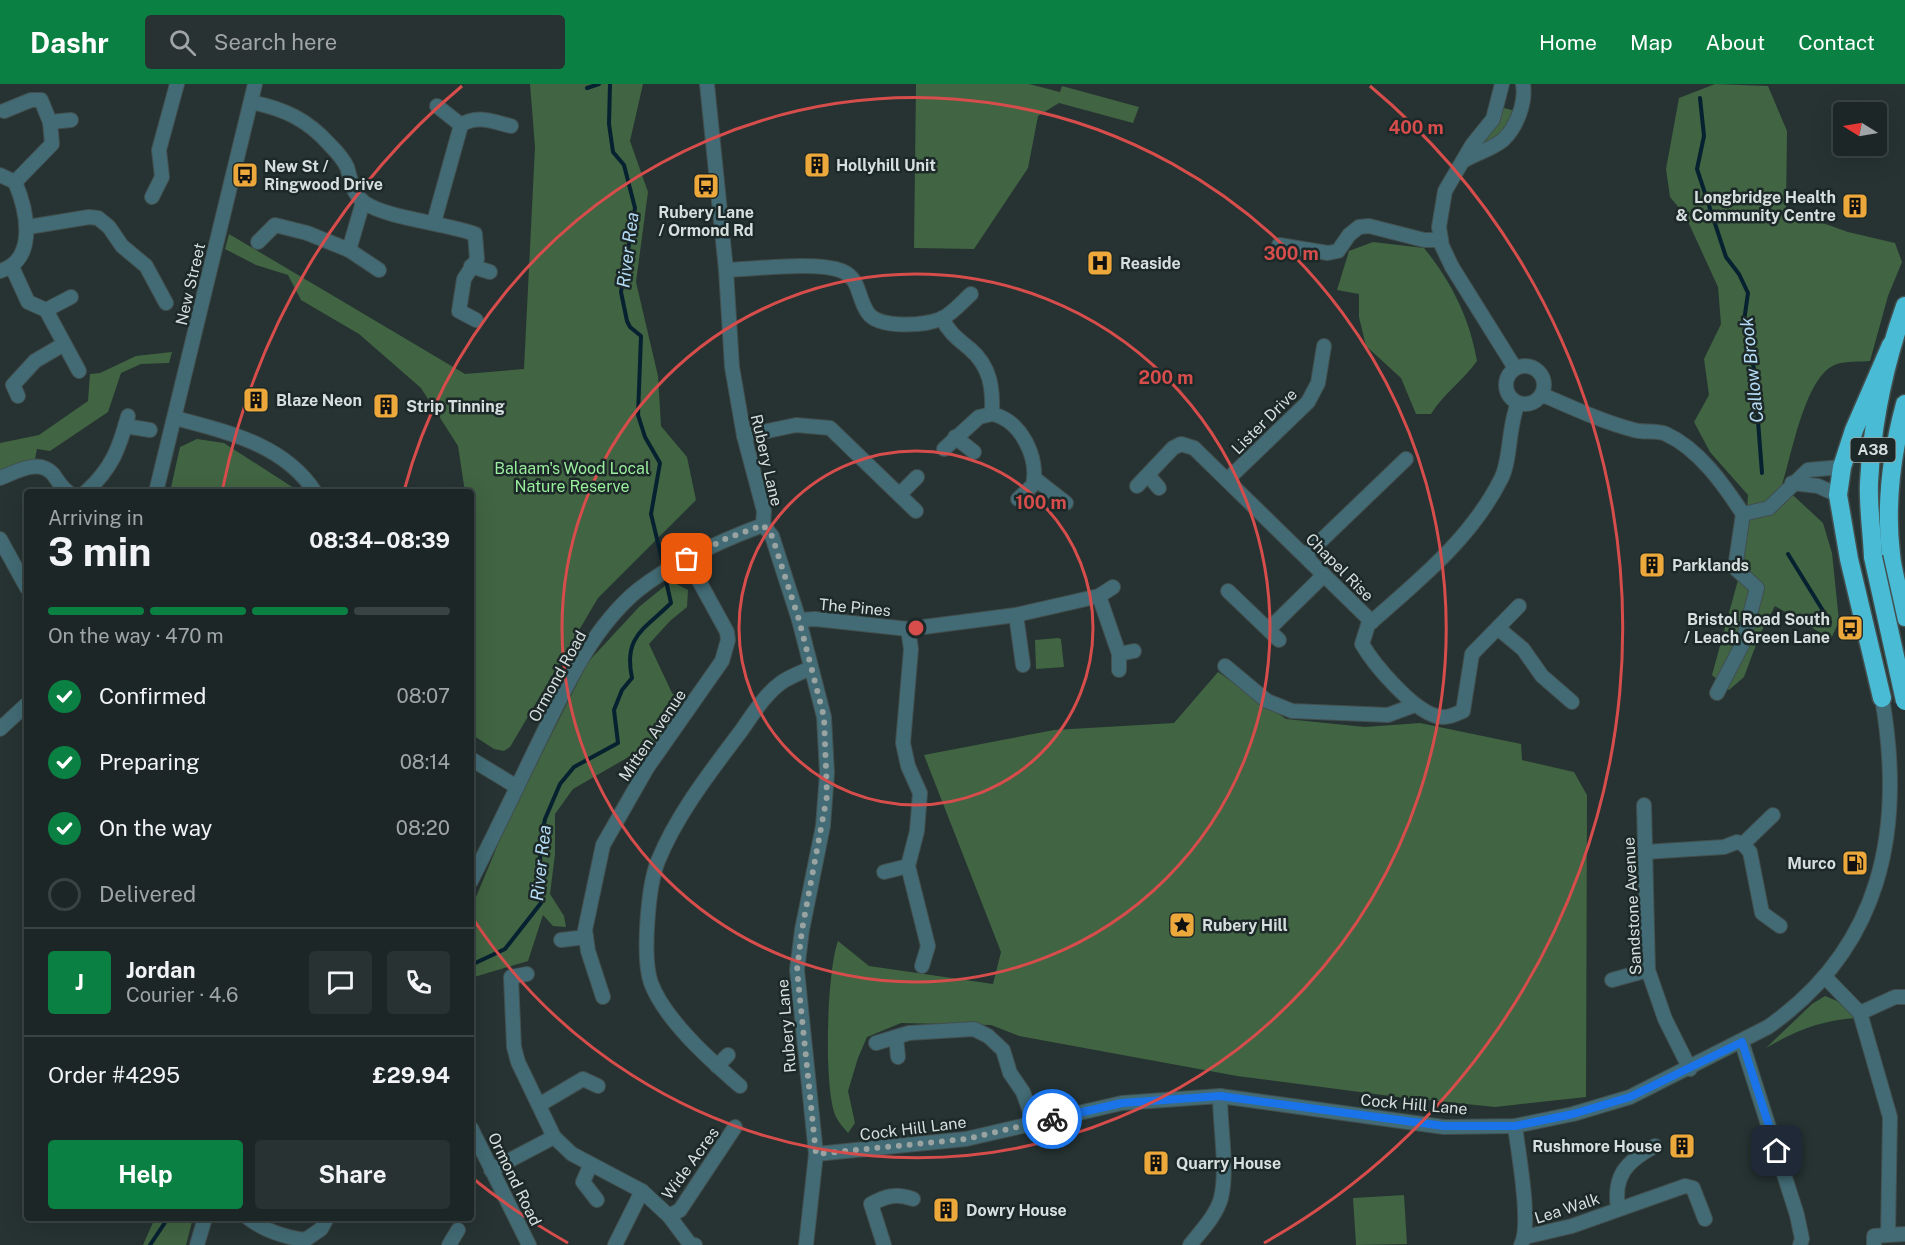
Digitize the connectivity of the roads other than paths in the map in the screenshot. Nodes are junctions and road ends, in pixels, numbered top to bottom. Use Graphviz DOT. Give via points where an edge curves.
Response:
graph roads {
  1 [pos="177,84"];
  2 [pos="255,84"];
  3 [pos="707,84"];
  4 [pos="1502,84"];
  5 [pos="1523,84"];
  6 [pos="251,102"];
  7 [pos="437,106"];
  8 [pos="4,111"];
  9 [pos="71,120"];
  10 [pos="50,122"];
  11 [pos="461,125"];
  12 [pos="511,126"];
  13 [pos="1465,160"];
  14 [pos="0,175"];
  15 [pos="15,182"];
  16 [pos="152,197"];
  17 [pos="363,202"];
  18 [pos="434,222"];
  19 [pos="28,227"];
  20 [pos="1441,240"];
  21 [pos="258,242"];
  22 [pos="1279,245"];
  23 [pos="349,250"];
  24 [pos="471,266"];
  25 [pos="6,269"];
  26 [pos="379,270"];
  27 [pos="726,270"];
  28 [pos="490,272"];
  29 [pos="971,294"];
  30 [pos="72,297"];
  31 [pos="166,303"];
  32 [pos="1905,306"];
  33 [pos="46,310"];
  34 [pos="942,318"];
  35 [pos="476,320"];
  36 [pos="64,344"];
  37 [pos="1891,345"];
  38 [pos="1324,346"];
  39 [pos="1515,368"];
  40 [pos="79,371"];
  41 [pos="1543,395"];
  42 [pos="18,396"];
  43 [pos="1518,403"];
  44 [pos="1905,404"];
  45 [pos="992,414"];
  46 [pos="176,418"];
  47 [pos="150,429"];
  48 [pos="744,436"];
  49 [pos="955,437"];
  50 [pos="944,449"];
  51 [pos="974,452"];
  52 [pos="1406,459"];
  53 [pos="1842,466"];
  54 [pos="1148,475"];
  55 [pos="917,477"];
  56 [pos="0,478"];
  57 [pos="1034,478"];
  58 [pos="1227,480"];
  59 [pos="1792,483"];
  60 [pos="1137,486"];
  61 [pos="1159,488"];
  62 [pos="65,489"];
  63 [pos="89,489"];
  64 [pos="157,489"];
  65 [pos="312,489"];
  66 [pos="900,494"];
  67 [pos="1838,495"];
  68 [pos="1018,499"];
  69 [pos="1066,503"];
  70 [pos="916,511"];
  71 [pos="1743,514"];
  72 [pos="763,525"];
  73 [pos="0,539"];
  74 [pos="1305,556"];
  75 [pos="1882,556"];
  76 [pos="687,559"];
  77 [pos="1324,575"];
  78 [pos="24,583"];
  79 [pos="1113,587"];
  80 [pos="1228,591"];
  81 [pos="1099,596"];
  82 [pos="1519,606"];
  83 [pos="1016,615"];
  84 [pos="1905,617"];
  85 [pos="799,620"];
  86 [pos="1372,622"];
  87 [pos="908,629"];
  88 [pos="1269,629"];
  89 [pos="1499,629"];
  90 [pos="1279,640"];
  91 [pos="1134,651"];
  92 [pos="1119,654"];
  93 [pos="1023,665"];
  94 [pos="1225,666"];
  95 [pos="811,668"];
  96 [pos="1119,670"];
  97 [pos="1905,684"];
  98 [pos="1717,693"];
  99 [pos="1882,698"];
  100 [pos="1905,699"];
  101 [pos="1572,702"];
  102 [pos="1415,705"];
  103 [pos="24,707"];
  104 [pos="0,729"];
  105 [pos="474,761"];
  106 [pos="518,787"];
  107 [pos="1644,805"];
  108 [pos="1773,815"];
  109 [pos="1743,844"];
  110 [pos="1645,852"];
  111 [pos="908,866"];
  112 [pos="884,872"];
  113 [pos="474,875"];
  114 [pos="1780,926"];
  115 [pos="586,937"];
  116 [pos="561,940"];
  117 [pos="922,966"];
  118 [pos="1648,970"];
  119 [pos="527,974"];
  120 [pos="1826,978"];
  121 [pos="1612,981"];
  122 [pos="603,997"];
  123 [pos="1905,997"];
  124 [pos="1860,1012"];
  125 [pos="896,1037"];
  126 [pos="876,1042"];
  127 [pos="1742,1042"];
  128 [pos="728,1056"];
  129 [pos="898,1058"];
  130 [pos="717,1066"];
  131 [pos="1690,1069"];
  132 [pos="598,1086"];
  133 [pos="740,1086"];
  134 [pos="1220,1096"];
  135 [pos="539,1105"];
  136 [pos="1890,1117"];
  137 [pos="1905,1117"];
  138 [pos="1034,1124"];
  139 [pos="1515,1126"];
  140 [pos="735,1127"];
  141 [pos="474,1134"];
  142 [pos="554,1137"];
  143 [pos="1655,1146"];
  144 [pos="816,1154"];
  145 [pos="590,1166"];
  146 [pos="491,1170"];
  147 [pos="642,1191"];
  148 [pos="913,1199"];
  149 [pos="597,1200"];
  150 [pos="1618,1208"];
  151 [pos="669,1216"];
  152 [pos="1705,1219"];
  153 [pos="204,1221"];
  154 [pos="252,1221"];
  155 [pos="325,1221"];
  156 [pos="458,1230"];
  157 [pos="1905,1234"];
  158 [pos="1888,1235"];
  159 [pos="1523,1241"];
  160 [pos="305,1242"];
  161 [pos="524,1244"];
  162 [pos="197,1245"];
  163 [pos="449,1245"];
  164 [pos="615,1245"];
  165 [pos="695,1245"];
  166 [pos="806,1245"];
  167 [pos="884,1245"];
  168 [pos="1190,1245"];
  169 [pos="1800,1245"];
  170 [pos="1874,1245"];
  1 -- 16 [label="street" via="159,150 162,177"];
  2 -- 6 [label="street, New Street"];
  3 -- 27 [label="street, Rubery Lane"];
  4 -- 13 [label="street" via="1492,119"];
  5 -- 13 [label="street" via="1525,93 1509,132 1496,144"];
  6 -- 17 [label="street" via="278,107 308,124 339,154 354,192"];
  6 -- 46 [label="street, New Street"];
  7 -- 11 [label="street"];
  8 -- 10 [label="street" via="41,100"];
  9 -- 10 [label="street"];
  10 -- 15 [label="street" via="52,144"];
  11 -- 12 [label="street" via="480,118"];
  11 -- 18 [label="street"];
  13 -- 20 [label="street" via="1445,191"];
  14 -- 15 [label="street"];
  15 -- 19 [label="street"];
  17 -- 18 [label="street" via="378,210"];
  17 -- 23 [label="street"];
  18 -- 24 [label="street" via="475,234 477,259"];
  19 -- 25 [label="street" via="23,253"];
  19 -- 31 [label="street" via="98,218 146,266"];
  20 -- 22 [label="street" via="1424,240 1369,226 1359,227 1349,235 1338,251 1328,253"];
  20 -- 39 [label="street" via="1452,267"];
  21 -- 23 [label="street" via="275,225 307,232"];
  23 -- 26 [label="street"];
  24 -- 28 [label="street"];
  24 -- 35 [label="street" via="464,279 459,311"];
  25 -- 33 [label="street" via="28,302"];
  27 -- 34 [label="street" via="819,267 843,271 856,281 870,316 910,324"];
  27 -- 48 [label="street, Rubery Lane" via="732,367"];
  29 -- 34 [label="street"];
  30 -- 33 [label="street"];
  32 -- 37 [label="highway, A38"];
  33 -- 36 [label="street"];
  34 -- 45 [label="street" via="950,333 973,351 986,368 993,387"];
  36 -- 40 [label="street"];
  36 -- 42 [label="street" via="35,361 13,385"];
  37 -- 53 [label="highway"];
  37 -- 75 [label="highway, A38" via="1876,419 1869,483"];
  38 -- 58 [label="street, Lister Drive" via="1318,383 1308,402"];
  39 -- 41 [label="street" via="1538,369 1545,385"];
  39 -- 43 [label="street" via="1507,378 1506,388"];
  41 -- 43 [label="street" via="1528,404"];
  41 -- 71 [label="street" via="1604,422 1665,433 1688,448"];
  43 -- 86 [label="street, Chapel Rise" via="1503,477 1466,535"];
  44 -- 75 [label="highway, A38" via="1894,445"];
  45 -- 49 [label="street" via="979,417"];
  45 -- 57 [label="street" via="1001,416 1019,431 1034,460"];
  46 -- 64 [label="street, New Street"];
  46 -- 65 [label="street" via="236,434 282,456"];
  47 -- 63 [label="street" via="127,421 121,447 102,478"];
  48 -- 66 [label="street" via="796,425 830,428"];
  48 -- 72 [label="street, Rubery Lane" via="764,511"];
  49 -- 50 [label="street"];
  49 -- 51 [label="street"];
  52 -- 74 [label="street"];
  53 -- 59 [label="street" via="1808,470"];
  53 -- 67 [label="highway"];
  54 -- 58 [label="street, Chapel Rise" via="1181,444 1194,448"];
  54 -- 60 [label="street, Chapel Rise"];
  54 -- 61 [label="street"];
  55 -- 66 [label="street"];
  56 -- 62 [label="street" via="29,466 40,467 51,472"];
  57 -- 68 [label="street" via="1033,485"];
  57 -- 69 [label="street"];
  58 -- 74 [label="street, Chapel Rise"];
  59 -- 67 [label="street" via="1818,486"];
  59 -- 71 [label="street" via="1769,508"];
  66 -- 70 [label="street"];
  67 -- 99 [label="highway"];
  71 -- 98 [label="street" via="1735,568 1757,588 1742,645"];
  72 -- 76 [label="street, Ormond Road"];
  72 -- 85 [label="street, Rubery Lane" via="772,536"];
  73 -- 78 [label="street"];
  74 -- 77 [label="street, Chapel Rise"];
  75 -- 84 [label="highway, A38"];
  75 -- 100 [label="highway, A38, bridge"];
  76 -- 106 [label="street, Ormond Road" via="638,590 607,622 582,659"];
  76 -- 115 [label="street, Mitten Avenue" via="727,632 725,650 705,688 647,768 603,845"];
  77 -- 86 [label="street, Chapel Rise"];
  77 -- 88 [label="street"];
  79 -- 81 [label="street, The Pines"];
  80 -- 88 [label="street"];
  81 -- 83 [label="street, The Pines"];
  81 -- 92 [label="street"];
  82 -- 89 [label="street"];
  83 -- 87 [label="street, The Pines"];
  83 -- 93 [label="street"];
  85 -- 87 [label="street, The Pines"];
  85 -- 95 [label="street, Rubery Lane"];
  86 -- 102 [label="street" via="1362,644"];
  87 -- 111 [label="street" via="911,649 903,743 920,793 917,831"];
  88 -- 90 [label="street"];
  89 -- 101 [label="street"];
  89 -- 102 [label="street" via="1472,654 1463,711 1451,717 1436,716"];
  91 -- 92 [label="street"];
  92 -- 96 [label="street"];
  94 -- 102 [label="street" via="1267,701 1292,711 1388,715"];
  95 -- 130 [label="street" via="782,682 763,702 678,821 657,863 646,949 651,984 661,1003"];
  95 -- 144 [label="street, Rubery Lane" via="824,717 827,796 797,970"];
  97 -- 99 [label="street" via="1891,688"];
  99 -- 100 [label="street"];
  99 -- 120 [label="street, Cock Hill Lane" via="1889,745 1891,819 1881,872 1875,895"];
  103 -- 104 [label="street"];
  105 -- 106 [label="street"];
  106 -- 113 [label="street, Ormond Road"];
  107 -- 110 [label="street, Sandstone Avenue"];
  108 -- 109 [label="street"];
  109 -- 110 [label="street"];
  109 -- 114 [label="street" via="1750,852 1762,913"];
  110 -- 118 [label="street, Sandstone Avenue"];
  111 -- 112 [label="street"];
  111 -- 117 [label="street" via="934,946"];
  115 -- 116 [label="street"];
  115 -- 122 [label="street, Mitten Avenue"];
  118 -- 121 [label="street"];
  118 -- 131 [label="street, Sandstone Avenue" via="1665,1019"];
  119 -- 135 [label="street" via="511,977 514,1047"];
  120 -- 124 [label="street"];
  120 -- 127 [label="street, Cock Hill Lane" via="1789,1013"];
  123 -- 124 [label="street"];
  124 -- 136 [label="street"];
  125 -- 126 [label="street"];
  125 -- 129 [label="street"];
  125 -- 138 [label="street" via="974,1029 988,1036 1003,1050"];
  127 -- 131 [label="street, Cock Hill Lane"];
  127 -- 169 [label="street" via="1797,1215"];
  128 -- 130 [label="street"];
  130 -- 133 [label="street"];
  131 -- 139 [label="street, Cock Hill Lane" via="1630,1097"];
  132 -- 135 [label="street" via="583,1079"];
  134 -- 138 [label="street, Cock Hill Lane" via="1122,1103"];
  134 -- 139 [label="street, Cock Hill Lane" via="1444,1126"];
  134 -- 168 [label="street" via="1221,1199"];
  135 -- 142 [label="street"];
  136 -- 137 [label="street"];
  136 -- 158 [label="street"];
  138 -- 144 [label="street, Cock Hill Lane" via="966,1139"];
  139 -- 159 [label="street"];
  140 -- 151 [label="street, Wide Acres" via="680,1210"];
  141 -- 146 [label="street, Ormond Road"];
  142 -- 145 [label="street, Wide Acres"];
  142 -- 146 [label="street"];
  143 -- 150 [label="street, Lea Walk" via="1630,1160 1615,1190"];
  144 -- 166 [label="street, Rubery Lane"];
  145 -- 147 [label="street, Wide Acres"];
  145 -- 149 [label="street" via="584,1182"];
  146 -- 161 [label="street, Ormond Road"];
  147 -- 151 [label="street, Wide Acres"];
  147 -- 164 [label="street, Wide Acres"];
  148 -- 167 [label="street" via="886,1196 871,1204"];
  150 -- 152 [label="street, Lea Walk" via="1685,1186 1693,1188"];
  150 -- 159 [label="street, Lea Walk"];
  151 -- 165 [label="street, Wide Acres" via="690,1244"];
  153 -- 162 [label="street"];
  154 -- 160 [label="street" via="284,1237"];
  155 -- 160 [label="street"];
  156 -- 163 [label="street"];
  157 -- 158 [label="street"];
  158 -- 170 [label="street" via="1874,1236"];
}
